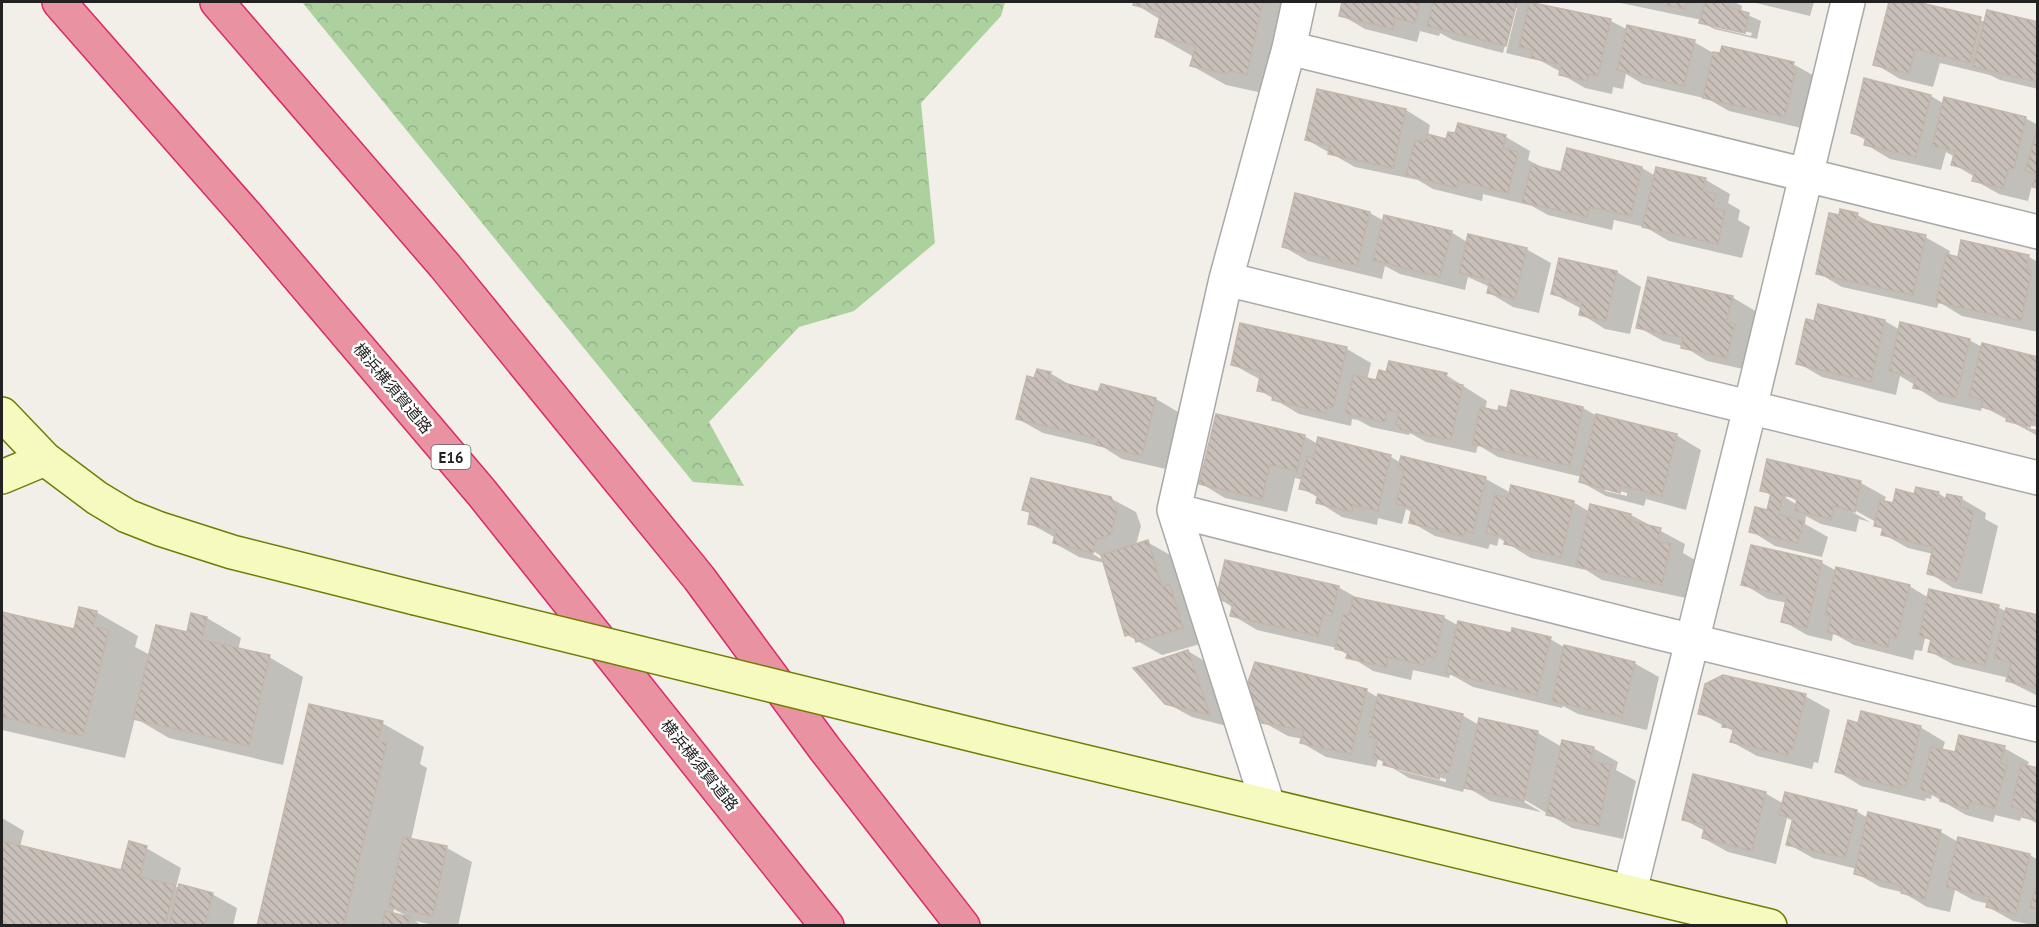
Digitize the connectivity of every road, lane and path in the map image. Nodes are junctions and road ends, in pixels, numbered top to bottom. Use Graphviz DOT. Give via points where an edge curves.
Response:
graph roads {
  1 [pos="59,2"];
  2 [pos="217,2"];
  3 [pos="1299,2"];
  4 [pos="1848,2"];
  5 [pos="1288,48"];
  6 [pos="1806,176"];
  7 [pos="2037,232"];
  8 [pos="1226,279"];
  9 [pos="1750,408"];
  10 [pos="2,414"];
  11 [pos="45,459"];
  12 [pos="2,477"];
  13 [pos="2037,477"];
  14 [pos="1174,510"];
  15 [pos="1691,640"];
  16 [pos="2037,725"];
  17 [pos="1268,805"];
  18 [pos="1630,891"];
  19 [pos="827,926"];
  20 [pos="963,926"];
  21 [pos="1770,926"];
  1 -- 19 [label="highway, 横浜横須賀道路 / E16" via="482,493"];
  2 -- 20 [label="highway" via="445,266 699,578"];
  3 -- 5 [label="street"];
  4 -- 6 [label="street"];
  5 -- 6 [label="street"];
  5 -- 8 [label="street"];
  6 -- 7 [label="street"];
  6 -- 9 [label="street"];
  8 -- 9 [label="street"];
  8 -- 14 [label="street"];
  9 -- 13 [label="street"];
  9 -- 15 [label="street"];
  10 -- 11 [label="street"];
  11 -- 12 [label="street"];
  11 -- 17 [label="street, bridge" via="127,516 232,552"];
  14 -- 15 [label="street"];
  14 -- 17 [label="street"];
  15 -- 16 [label="street"];
  15 -- 18 [label="street"];
  17 -- 18 [label="street"];
  18 -- 21 [label="street"];
}
